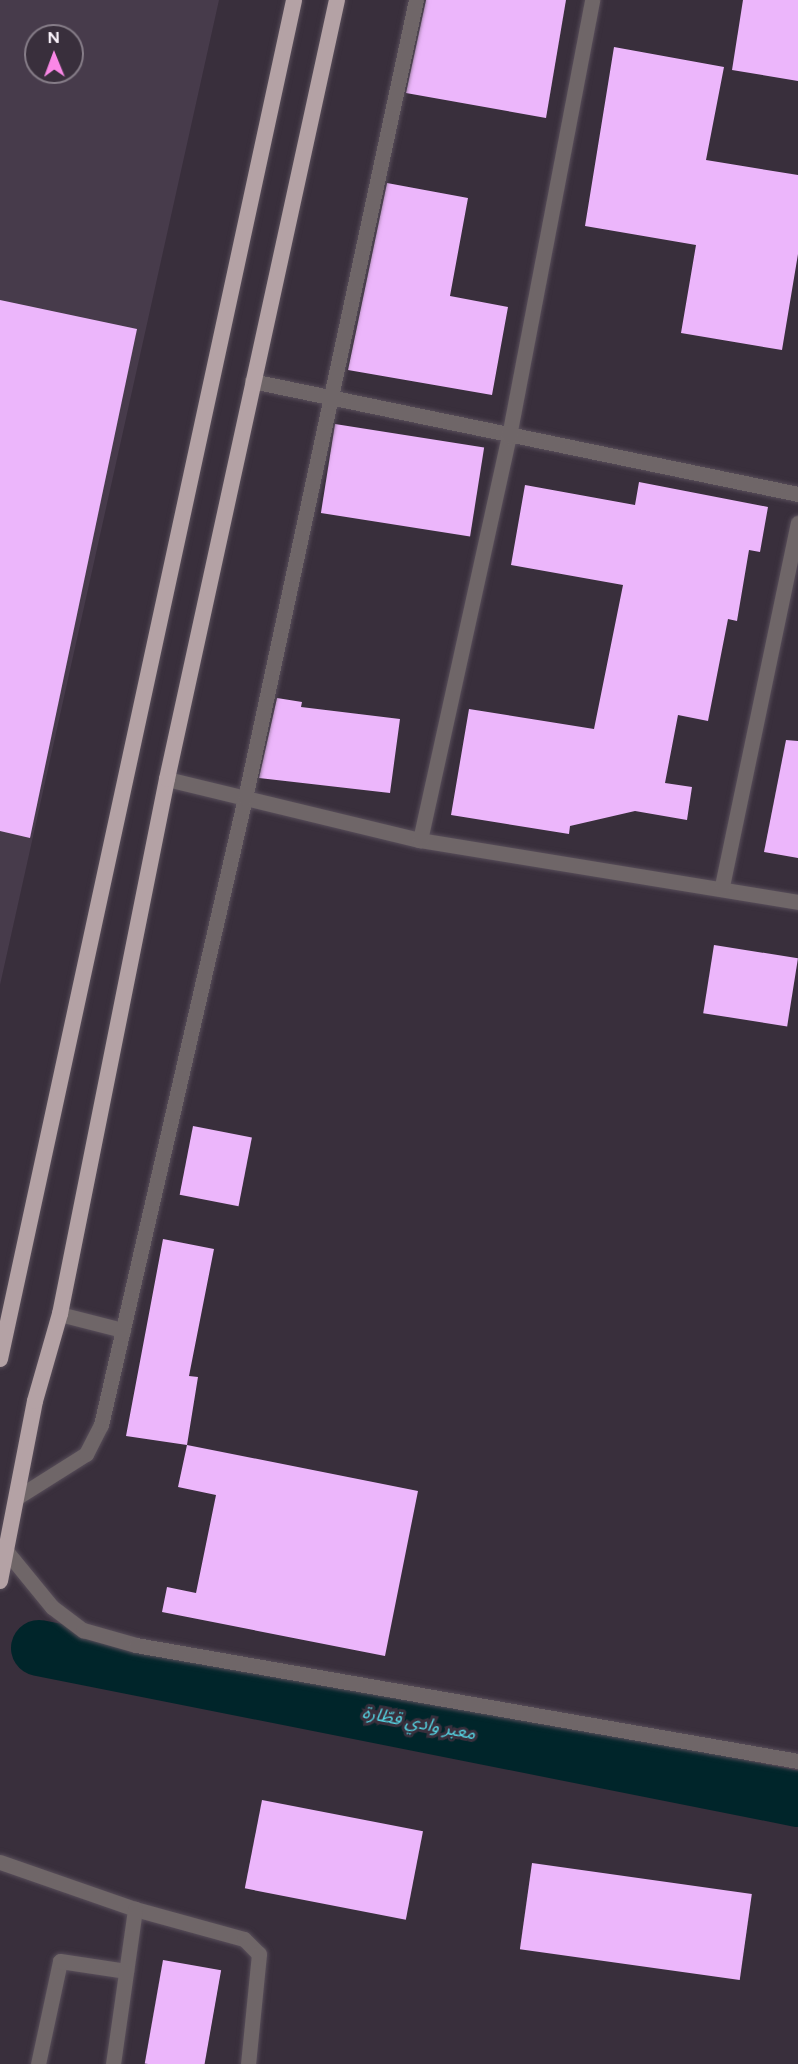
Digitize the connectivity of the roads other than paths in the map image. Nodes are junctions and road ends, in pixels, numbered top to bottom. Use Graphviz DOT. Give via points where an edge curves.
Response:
graph roads {
  1 [pos="294,0"];
  2 [pos="337,0"];
  3 [pos="416,0"];
  4 [pos="592,0"];
  5 [pos="252,381"];
  6 [pos="333,395"];
  7 [pos="509,436"];
  8 [pos="798,494"];
  9 [pos="798,523"];
  10 [pos="167,779"];
  11 [pos="245,798"];
  12 [pos="420,840"];
  13 [pos="722,886"];
  14 [pos="798,902"];
  15 [pos="60,1314"];
  16 [pos="123,1330"];
  17 [pos="0,1359"];
  18 [pos="16,1498"];
  19 [pos="7,1552"];
  20 [pos="0,1581"];
  21 [pos="798,1761"];
  22 [pos="0,1862"];
  23 [pos="135,1909"];
  24 [pos="126,1971"];
  25 [pos="38,2064"];
  26 [pos="113,2064"];
  27 [pos="248,2064"];
  1 -- 17 [label="highway"];
  2 -- 5 [label="highway"];
  3 -- 6 [label="street" via="350,293"];
  4 -- 7 [label="street"];
  5 -- 6 [label="street"];
  5 -- 10 [label="highway"];
  6 -- 7 [label="street"];
  6 -- 11 [label="street"];
  7 -- 8 [label="street"];
  7 -- 12 [label="street"];
  9 -- 13 [label="street"];
  10 -- 11 [label="street"];
  10 -- 15 [label="highway"];
  11 -- 12 [label="street"];
  11 -- 16 [label="street"];
  12 -- 13 [label="street"];
  13 -- 14 [label="street"];
  15 -- 16 [label="street"];
  15 -- 18 [label="highway" via="35,1401"];
  16 -- 18 [label="street" via="101,1425 86,1454"];
  18 -- 19 [label="highway"];
  19 -- 20 [label="highway"];
  19 -- 21 [label="street" via="52,1607 83,1630 136,1645"];
  22 -- 23 [label="street"];
  23 -- 24 [label="street"];
  23 -- 27 [label="street" via="232,1932 259,1954"];
  24 -- 25 [label="street" via="60,1961"];
  24 -- 26 [label="street"];
}
